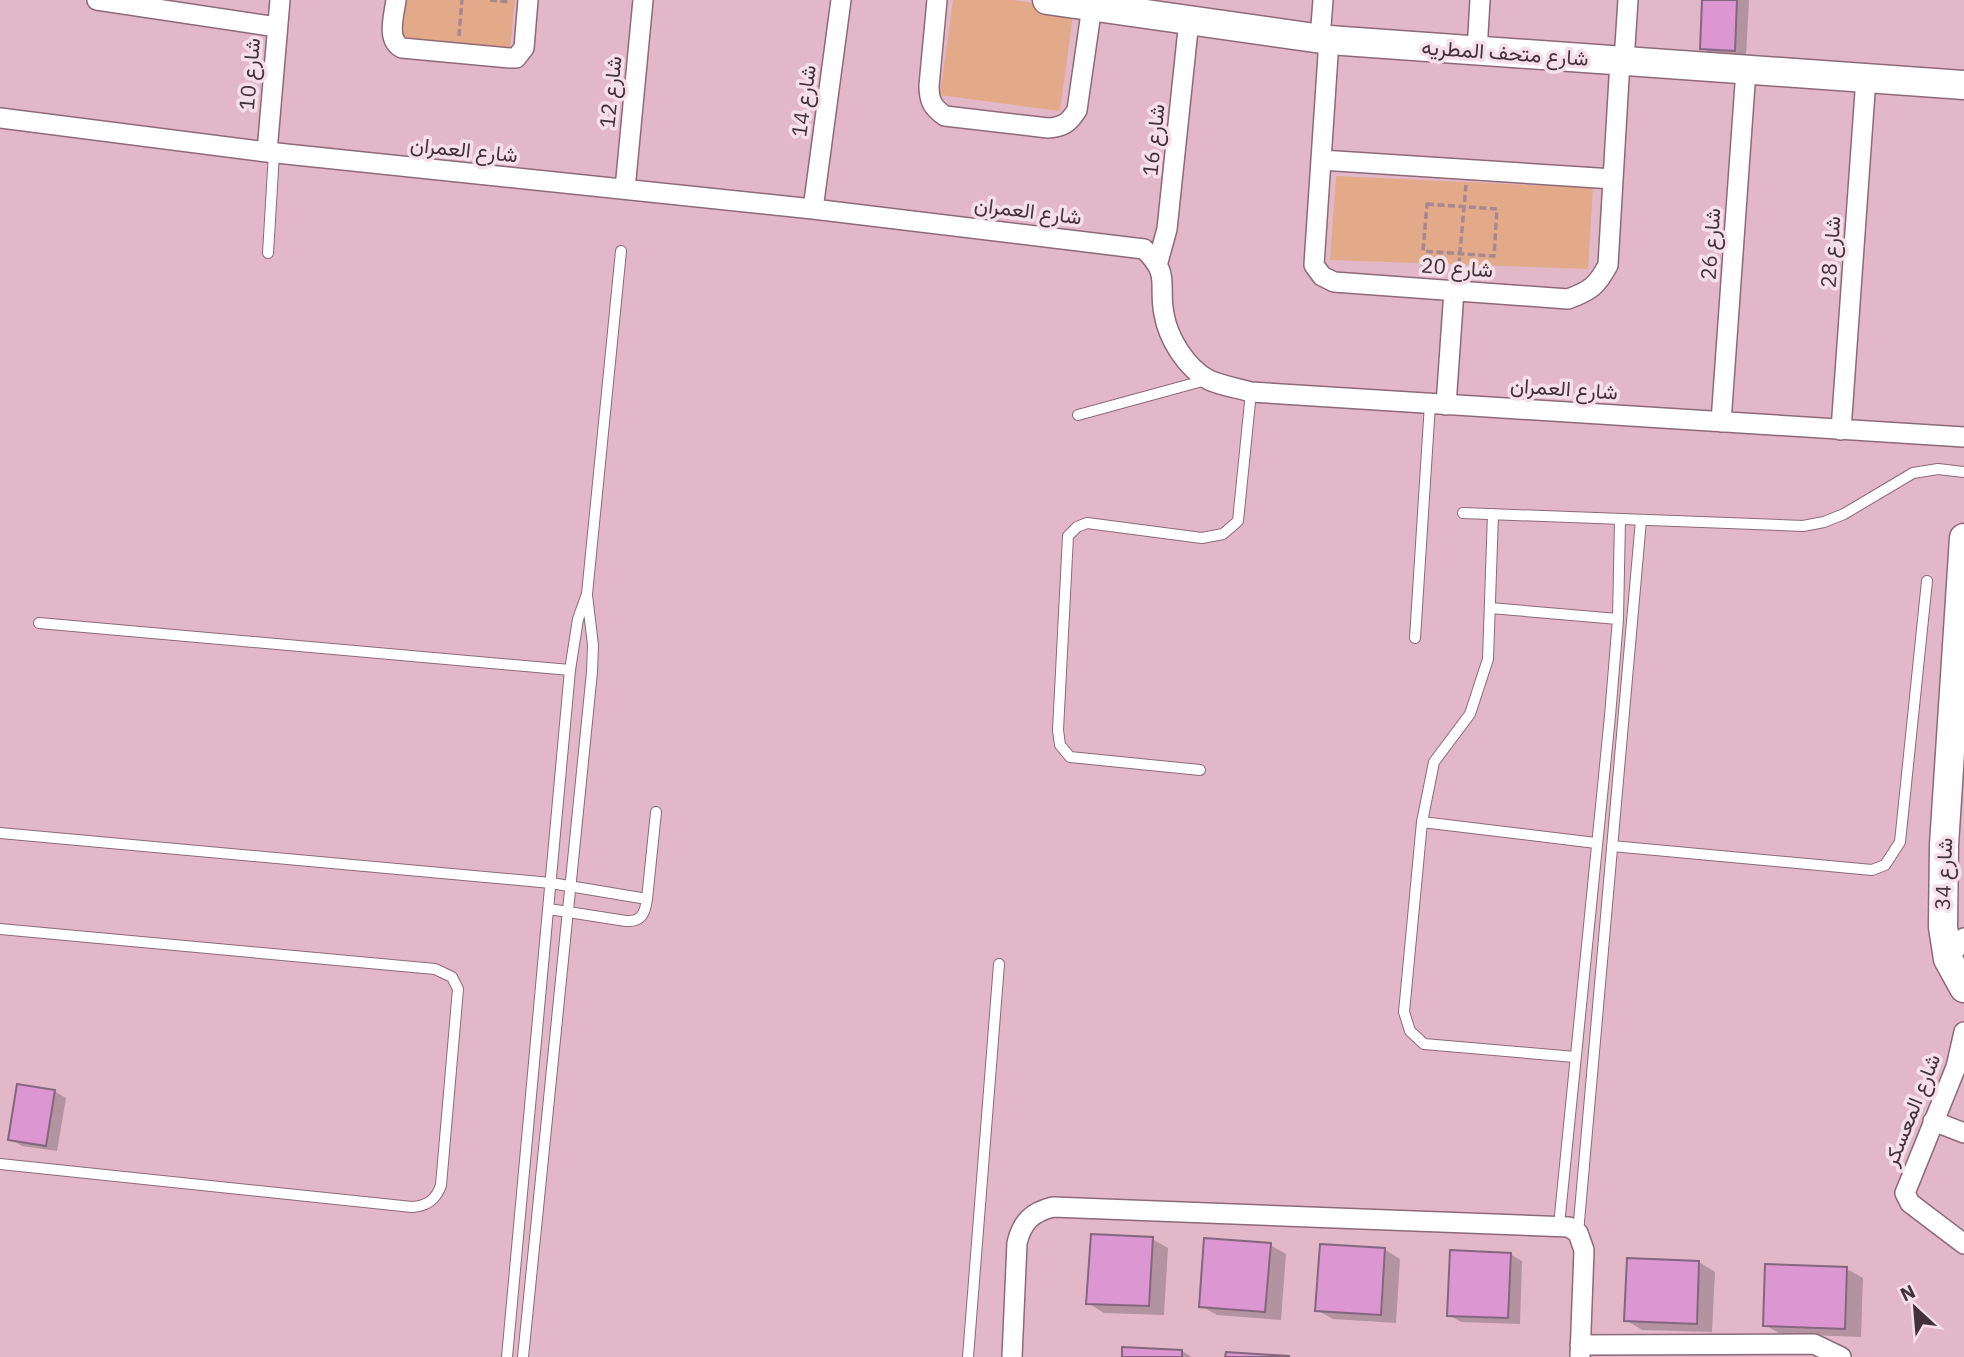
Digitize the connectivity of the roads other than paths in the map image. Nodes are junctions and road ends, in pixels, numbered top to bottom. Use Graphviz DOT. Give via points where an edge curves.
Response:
graph roads {
  1 [pos="97,0"];
  2 [pos="280,0"];
  3 [pos="396,0"];
  4 [pos="528,0"];
  5 [pos="643,0"];
  6 [pos="841,0"];
  7 [pos="937,0"];
  8 [pos="1047,0"];
  9 [pos="1323,0"];
  10 [pos="1480,0"];
  11 [pos="1628,0"];
  12 [pos="1091,6"];
  13 [pos="1172,12"];
  14 [pos="277,27"];
  15 [pos="1325,40"];
  16 [pos="1477,51"];
  17 [pos="1622,61"];
  18 [pos="1746,70"];
  19 [pos="1866,78"];
  20 [pos="1964,85"];
  21 [pos="0,118"];
  22 [pos="270,153"];
  23 [pos="1321,160"];
  24 [pos="1613,179"];
  25 [pos="625,189"];
  26 [pos="813,209"];
  27 [pos="621,251"];
  28 [pos="268,253"];
  29 [pos="1158,262"];
  30 [pos="1455,291"];
  31 [pos="1208,379"];
  32 [pos="1251,392"];
  33 [pos="1438,404"];
  34 [pos="1078,415"];
  35 [pos="1721,422"];
  36 [pos="1841,430"];
  37 [pos="1964,438"];
  38 [pos="1964,472"];
  39 [pos="1463,513"];
  40 [pos="1493,514"];
  41 [pos="1620,519"];
  42 [pos="1641,520"];
  43 [pos="1964,538"];
  44 [pos="1927,581"];
  45 [pos="587,594"];
  46 [pos="1490,608"];
  47 [pos="1618,619"];
  48 [pos="39,622"];
  49 [pos="1415,638"];
  50 [pos="570,670"];
  51 [pos="1200,770"];
  52 [pos="656,812"];
  53 [pos="1422,822"];
  54 [pos="0,833"];
  55 [pos="1596,843"];
  56 [pos="1612,846"];
  57 [pos="1954,848"];
  58 [pos="551,883"];
  59 [pos="572,886"];
  60 [pos="647,899"];
  61 [pos="549,909"];
  62 [pos="570,912"];
  63 [pos="0,929"];
  64 [pos="1956,948"];
  65 [pos="999,964"];
  66 [pos="1964,988"];
  67 [pos="1964,1032"];
  68 [pos="1575,1057"];
  69 [pos="1933,1121"];
  70 [pos="1964,1133"];
  71 [pos="0,1164"];
  72 [pos="1559,1225"];
  73 [pos="1578,1233"];
  74 [pos="1964,1244"];
  75 [pos="1580,1351"];
  76 [pos="508,1357"];
  77 [pos="523,1357"];
  78 [pos="968,1357"];
  79 [pos="1012,1357"];
  80 [pos="1841,1357"];
  1 -- 14 [label="street"];
  2 -- 14 [label="street, شارع 10"];
  3 -- 4 [label="street" via="392,39 396,45 510,58 524,48"];
  5 -- 25 [label="street, شارع 12"];
  6 -- 26 [label="street, شارع 14"];
  7 -- 12 [label="street" via="929,86 935,109 945,116 1048,128 1071,120 1076,110"];
  8 -- 12 [label="street, شارع متحف المطريه"];
  9 -- 15 [label="street, شارع 20"];
  10 -- 16 [label="street"];
  11 -- 17 [label="street, شارع 20"];
  12 -- 13 [label="street, شارع متحف المطريه"];
  13 -- 15 [label="street, شارع متحف المطريه"];
  13 -- 29 [label="street, شارع 16" via="1167,229"];
  14 -- 22 [label="street, شارع 10"];
  15 -- 16 [label="street, شارع متحف المطريه"];
  15 -- 23 [label="street, شارع 20"];
  16 -- 17 [label="street, شارع متحف المطريه"];
  17 -- 18 [label="street, شارع متحف المطريه"];
  17 -- 24 [label="street, شارع 20"];
  18 -- 19 [label="street, شارع متحف المطريه"];
  18 -- 35 [label="street, شارع 26"];
  19 -- 20 [label="street, شارع متحف المطريه"];
  19 -- 36 [label="street, شارع 28"];
  21 -- 22 [label="street, شارع العمران"];
  22 -- 25 [label="street, شارع العمران"];
  22 -- 28 [label="lane"];
  23 -- 24 [label="street"];
  23 -- 30 [label="street, شارع 20" via="1314,265 1322,276 1334,282"];
  24 -- 30 [label="street, شارع 20" via="1608,265 1586,293 1568,299"];
  25 -- 26 [label="street, شارع العمران"];
  26 -- 29 [label="street, شارع العمران" via="1125,245 1144,249"];
  27 -- 45 [label="lane"];
  29 -- 31 [label="street, شارع العمران" via="1163,313 1172,339 1187,362"];
  30 -- 33 [label="street"];
  31 -- 32 [label="street, شارع العمران"];
  31 -- 34 [label="lane"];
  32 -- 33 [label="street, شارع العمران"];
  32 -- 51 [label="lane" via="1238,521 1223,534 1202,537 1087,523 1068,536 1060,745 1070,757"];
  33 -- 35 [label="street, شارع العمران"];
  33 -- 49 [label="lane"];
  35 -- 36 [label="street, شارع العمران"];
  36 -- 37 [label="street, شارع العمران"];
  38 -- 42 [label="lane" via="1938,469 1913,473 1844,514 1804,527"];
  39 -- 40 [label="lane"];
  40 -- 41 [label="lane"];
  40 -- 46 [label="lane"];
  41 -- 42 [label="lane"];
  41 -- 47 [label="lane"];
  42 -- 56 [label="lane"];
  43 -- 57 [label="street, شارع 34"];
  44 -- 56 [label="lane" via="1900,842 1885,865 1872,870"];
  45 -- 50 [label="lane"];
  45 -- 59 [label="lane" via="592,672"];
  46 -- 47 [label="lane"];
  46 -- 53 [label="lane" via="1488,659 1469,714 1434,762"];
  47 -- 55 [label="lane"];
  48 -- 50 [label="lane"];
  50 -- 58 [label="lane"];
  52 -- 60 [label="lane"];
  53 -- 55 [label="lane"];
  53 -- 68 [label="lane" via="1404,1013 1410,1031 1424,1044"];
  54 -- 58 [label="lane"];
  55 -- 68 [label="lane"];
  56 -- 73 [label="lane"];
  57 -- 64 [label="street, شارع 34" via="1943,927"];
  58 -- 59 [label="lane"];
  58 -- 61 [label="lane"];
  59 -- 60 [label="lane"];
  59 -- 62 [label="lane"];
  60 -- 62 [label="lane" via="641,918 634,921"];
  61 -- 62 [label="lane"];
  61 -- 76 [label="lane"];
  62 -- 77 [label="lane"];
  63 -- 71 [label="lane" via="435,969 452,978 458,989 441,1185 428,1204 412,1207"];
  64 -- 66 [label="street"];
  65 -- 78 [label="lane"];
  67 -- 69 [label="street, شارع المعسكر" via="1956,1068"];
  68 -- 72 [label="lane"];
  69 -- 70 [label="street"];
  69 -- 74 [label="street, شارع المعسكر" via="1905,1188 1906,1197"];
  72 -- 73 [label="street"];
  72 -- 79 [label="street" via="1040,1211 1020,1230 1017,1243"];
  73 -- 75 [label="street" via="1584,1250"];
  75 -- 80 [label="street" via="1814,1344"];
}
